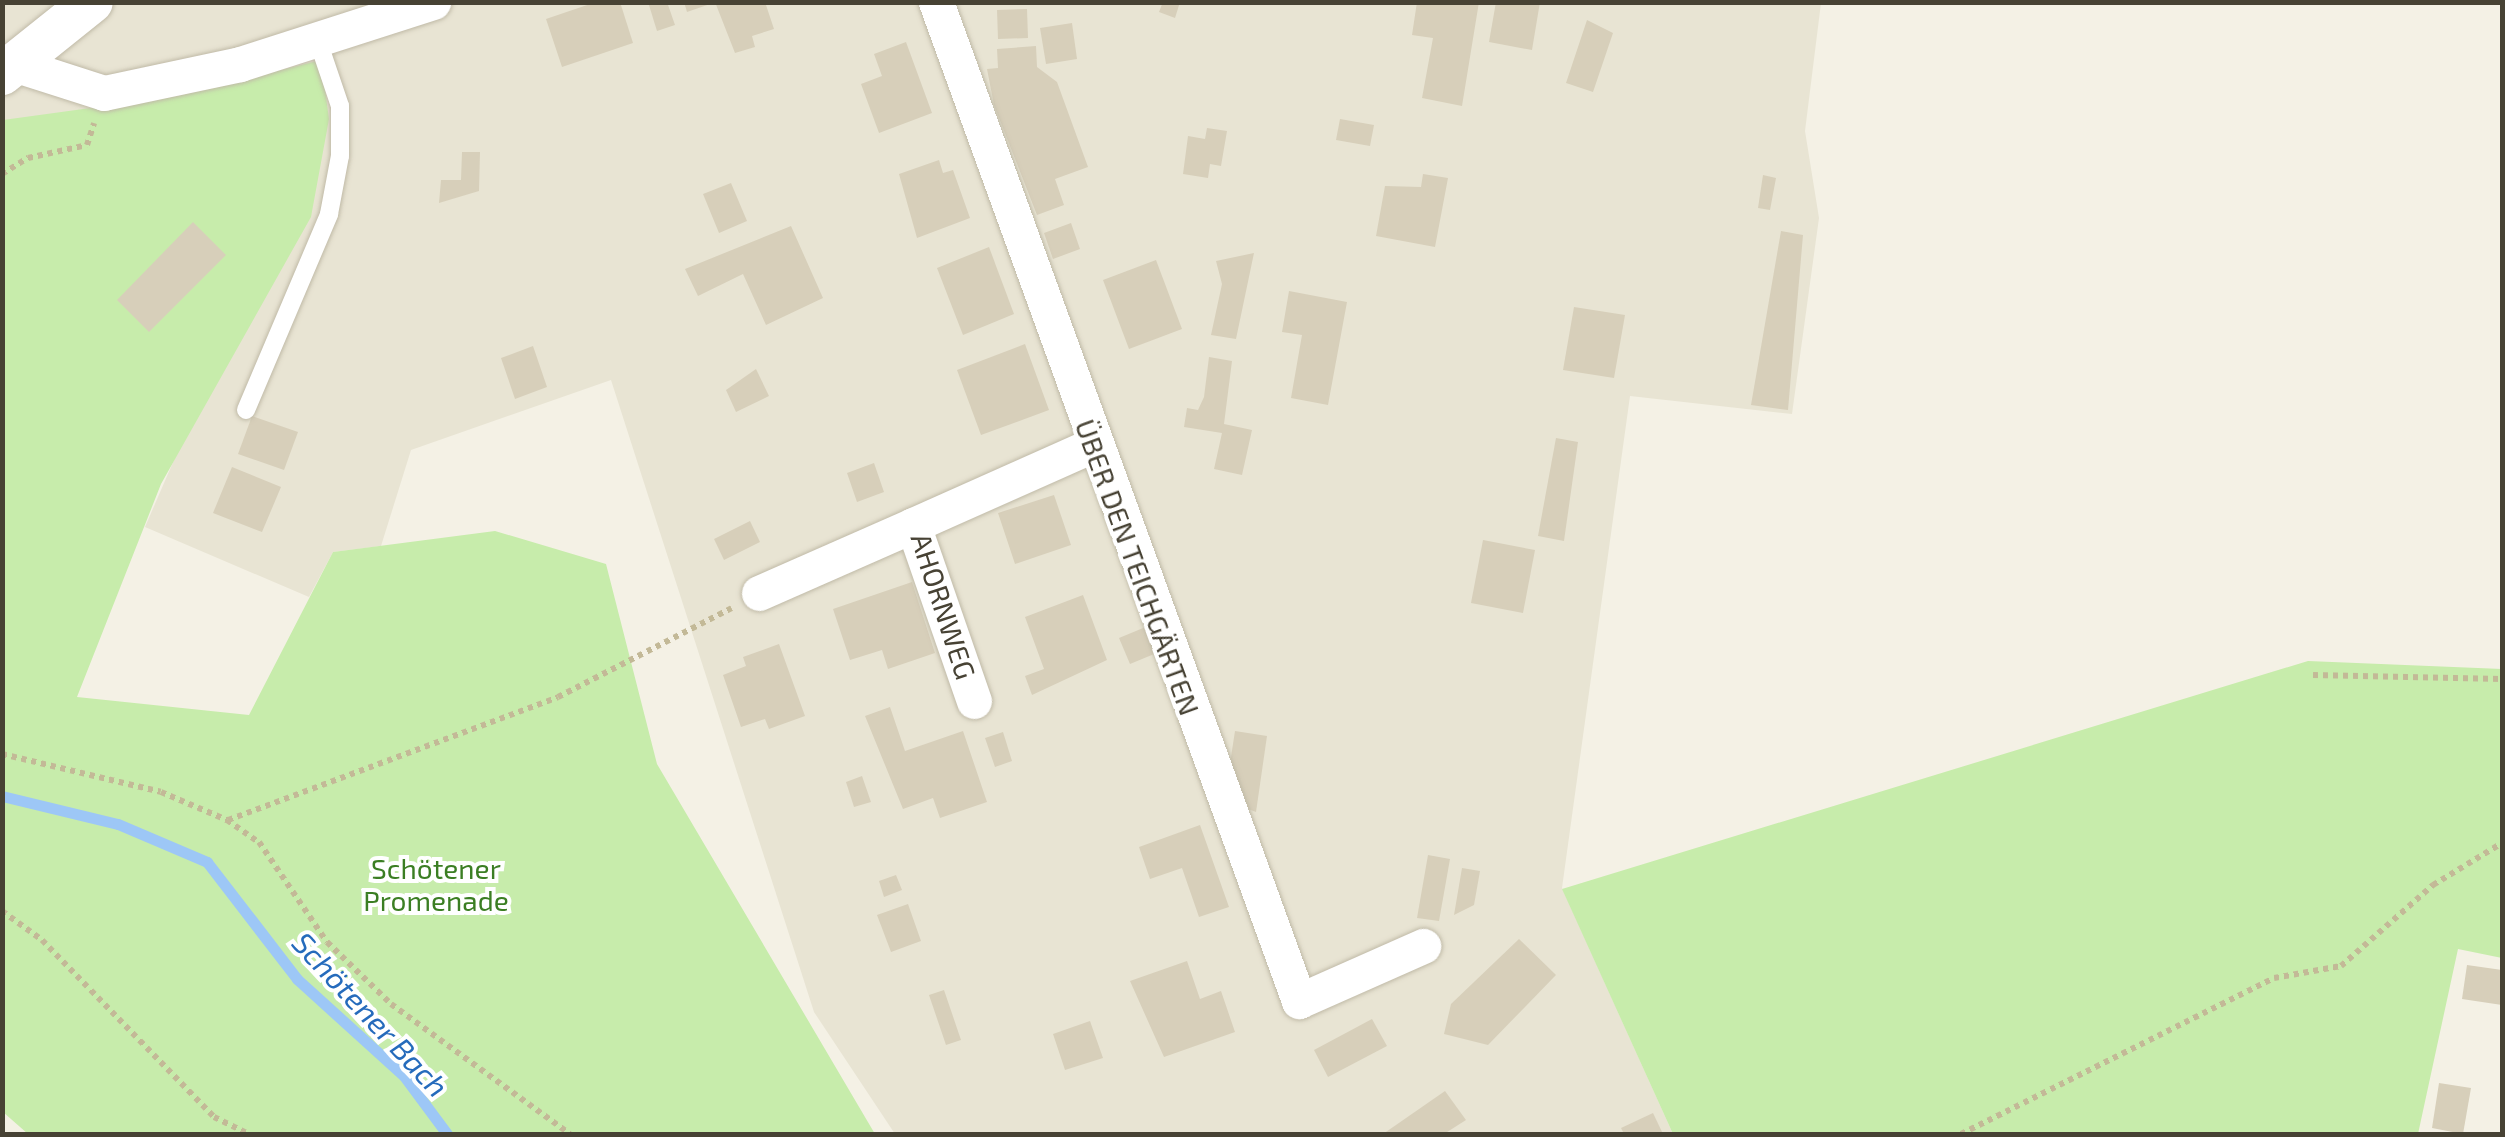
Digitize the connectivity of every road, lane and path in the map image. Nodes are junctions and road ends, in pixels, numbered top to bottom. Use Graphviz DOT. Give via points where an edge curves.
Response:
graph roads {
  1 [pos="92,2"];
  2 [pos="434,2"];
  3 [pos="936,2"];
  4 [pos="318,41"];
  5 [pos="11,70"];
  6 [pos="104,93"];
  7 [pos="2,174"];
  8 [pos="246,410"];
  9 [pos="1093,445"];
  10 [pos="913,525"];
  11 [pos="759,593"];
  12 [pos="2312,675"];
  13 [pos="2502,679"];
  14 [pos="974,701"];
  15 [pos="2,754"];
  16 [pos="227,820"];
  17 [pos="2502,843"];
  18 [pos="2,911"];
  19 [pos="1423,946"];
  20 [pos="249,1134"];
  21 [pos="570,1134"];
  22 [pos="1961,1134"];
  1 -- 5 [label="street"];
  2 -- 4 [label="street"];
  3 -- 9 [label="street, ÜBER DEN TEICHGÄRTEN"];
  4 -- 6 [label="street"];
  4 -- 8 [label="lane" via="340,106 333,194"];
  5 -- 6 [label="street"];
  6 -- 7 [label="path" via="86,145 28,158"];
  9 -- 10 [label="street, AHORNWEG"];
  9 -- 19 [label="street, ÜBER DEN TEICHGÄRTEN" via="1299,1001"];
  10 -- 11 [label="street"];
  10 -- 14 [label="street, AHORNWEG"];
  11 -- 16 [label="path" via="558,696"];
  12 -- 13 [label="path"];
  15 -- 16 [label="path" via="161,792"];
  16 -- 21 [label="path" via="259,842 328,942 391,1004"];
  17 -- 22 [label="path" via="2433,886 2341,966 2274,978"];
  18 -- 20 [label="path" via="42,940 214,1117"];
}
